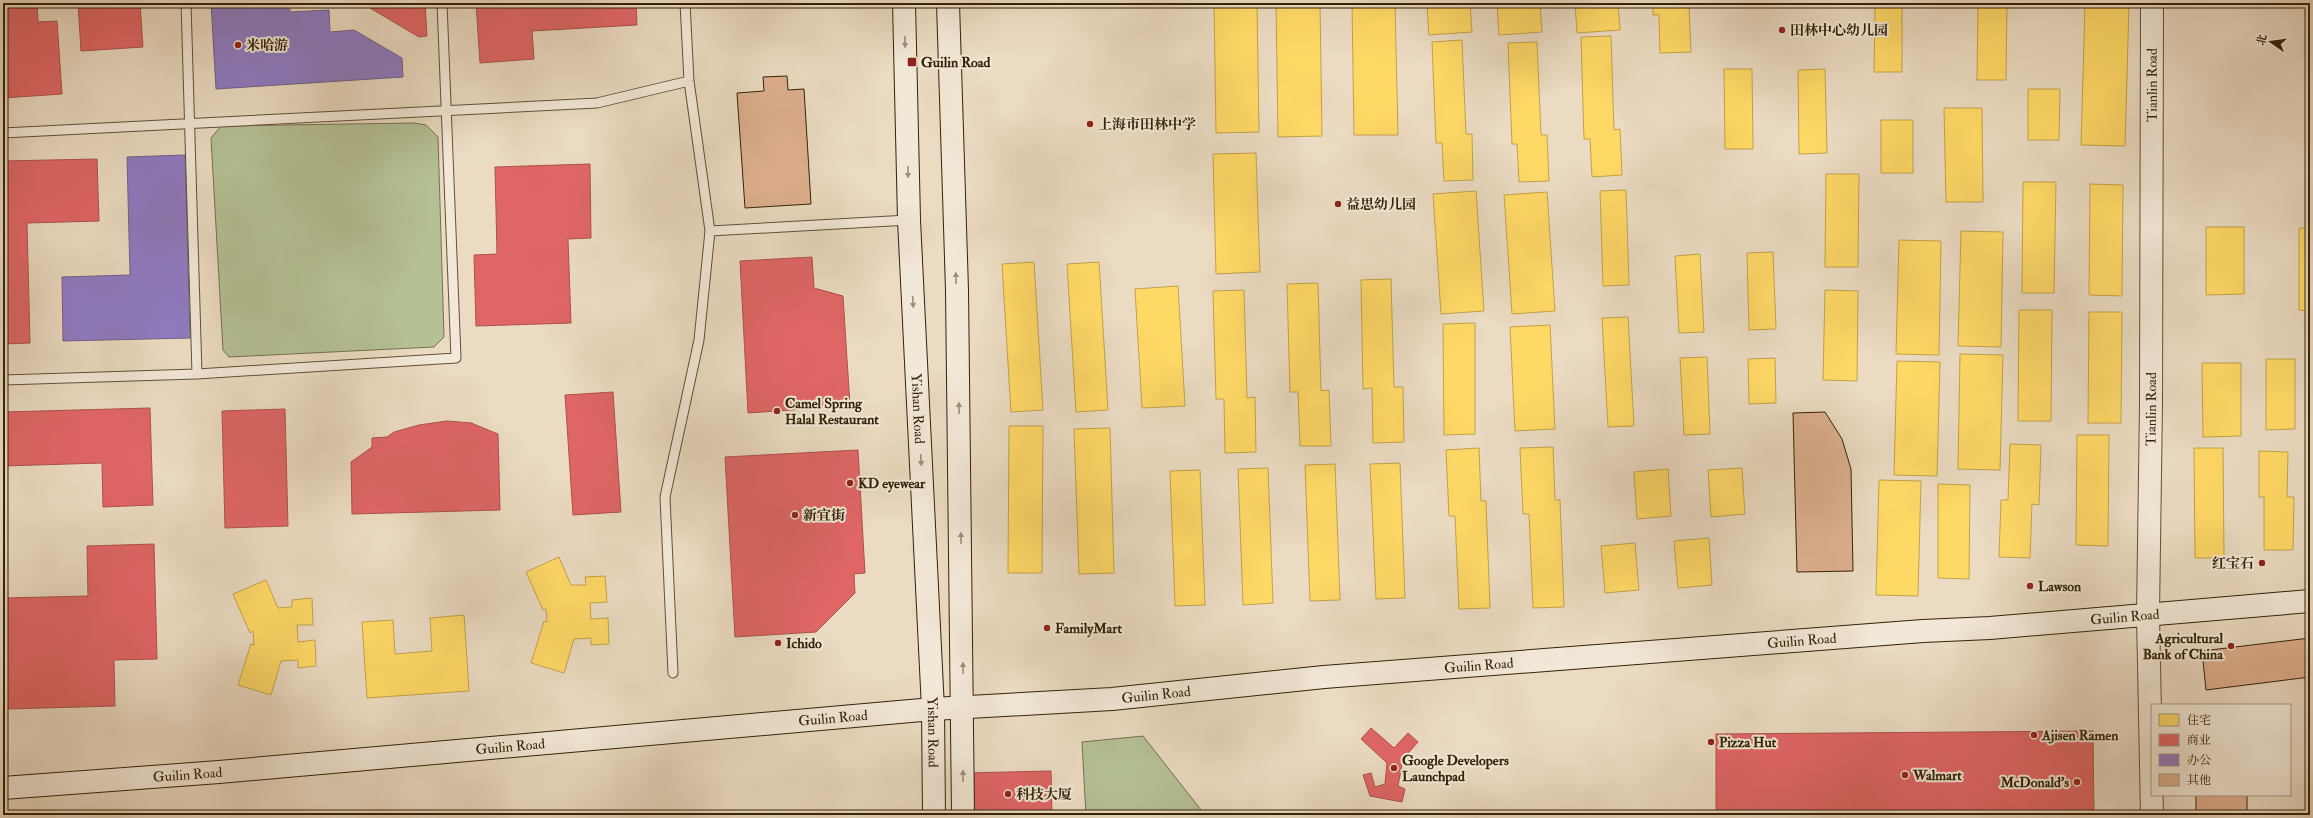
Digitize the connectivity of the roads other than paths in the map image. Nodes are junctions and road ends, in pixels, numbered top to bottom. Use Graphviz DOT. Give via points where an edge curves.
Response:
graph roads {
  1 [pos="186,3"];
  2 [pos="442,3"];
  3 [pos="685,3"];
  4 [pos="904,3"];
  5 [pos="948,3"];
  6 [pos="2152,3"];
  7 [pos="689,81"];
  8 [pos="447,112"];
  9 [pos="190,122"];
  10 [pos="3,133"];
  11 [pos="909,220"];
  12 [pos="710,232"];
  13 [pos="197,374"];
  14 [pos="3,380"];
  15 [pos="2310,602"];
  16 [pos="2148,614"];
  17 [pos="673,673"];
  18 [pos="963,707"];
  19 [pos="933,709"];
  20 [pos="2151,765"];
  21 [pos="3,788"];
  22 [pos="2152,796"];
  23 [pos="934,815"];
  24 [pos="963,815"];
  25 [pos="2152,815"];
  1 -- 9 [label="lane"];
  2 -- 8 [label="lane"];
  3 -- 7 [label="lane"];
  4 -- 11 [label="main road, Yishan Road, one-way"];
  18 -- 5 [label="main road, one-way" via="957,297"];
  6 -- 16 [label="main road, Tianlin Road"];
  7 -- 8 [label="lane" via="597,103"];
  7 -- 12 [label="lane"];
  8 -- 9 [label="lane"];
  8 -- 13 [label="lane" via="456,358"];
  9 -- 10 [label="lane"];
  9 -- 13 [label="lane"];
  11 -- 12 [label="lane"];
  11 -- 19 [label="main road, Yishan Road, one-way"];
  12 -- 17 [label="lane" via="699,340 665,497"];
  13 -- 14 [label="lane"];
  15 -- 16 [label="main road, Guilin Road"];
  16 -- 18 [label="main road, Guilin Road" via="1324,677 1112,699"];
  16 -- 20 [label="main road, Tianlin Road"];
  18 -- 19 [label="main road, Guilin Road"];
  24 -- 18 [label="main road, one-way"];
  19 -- 21 [label="main road, Guilin Road" via="219,772"];
  19 -- 23 [label="main road, Yishan Road"];
  22 -- 25 [label="main road, Tianlin Road"];
}
